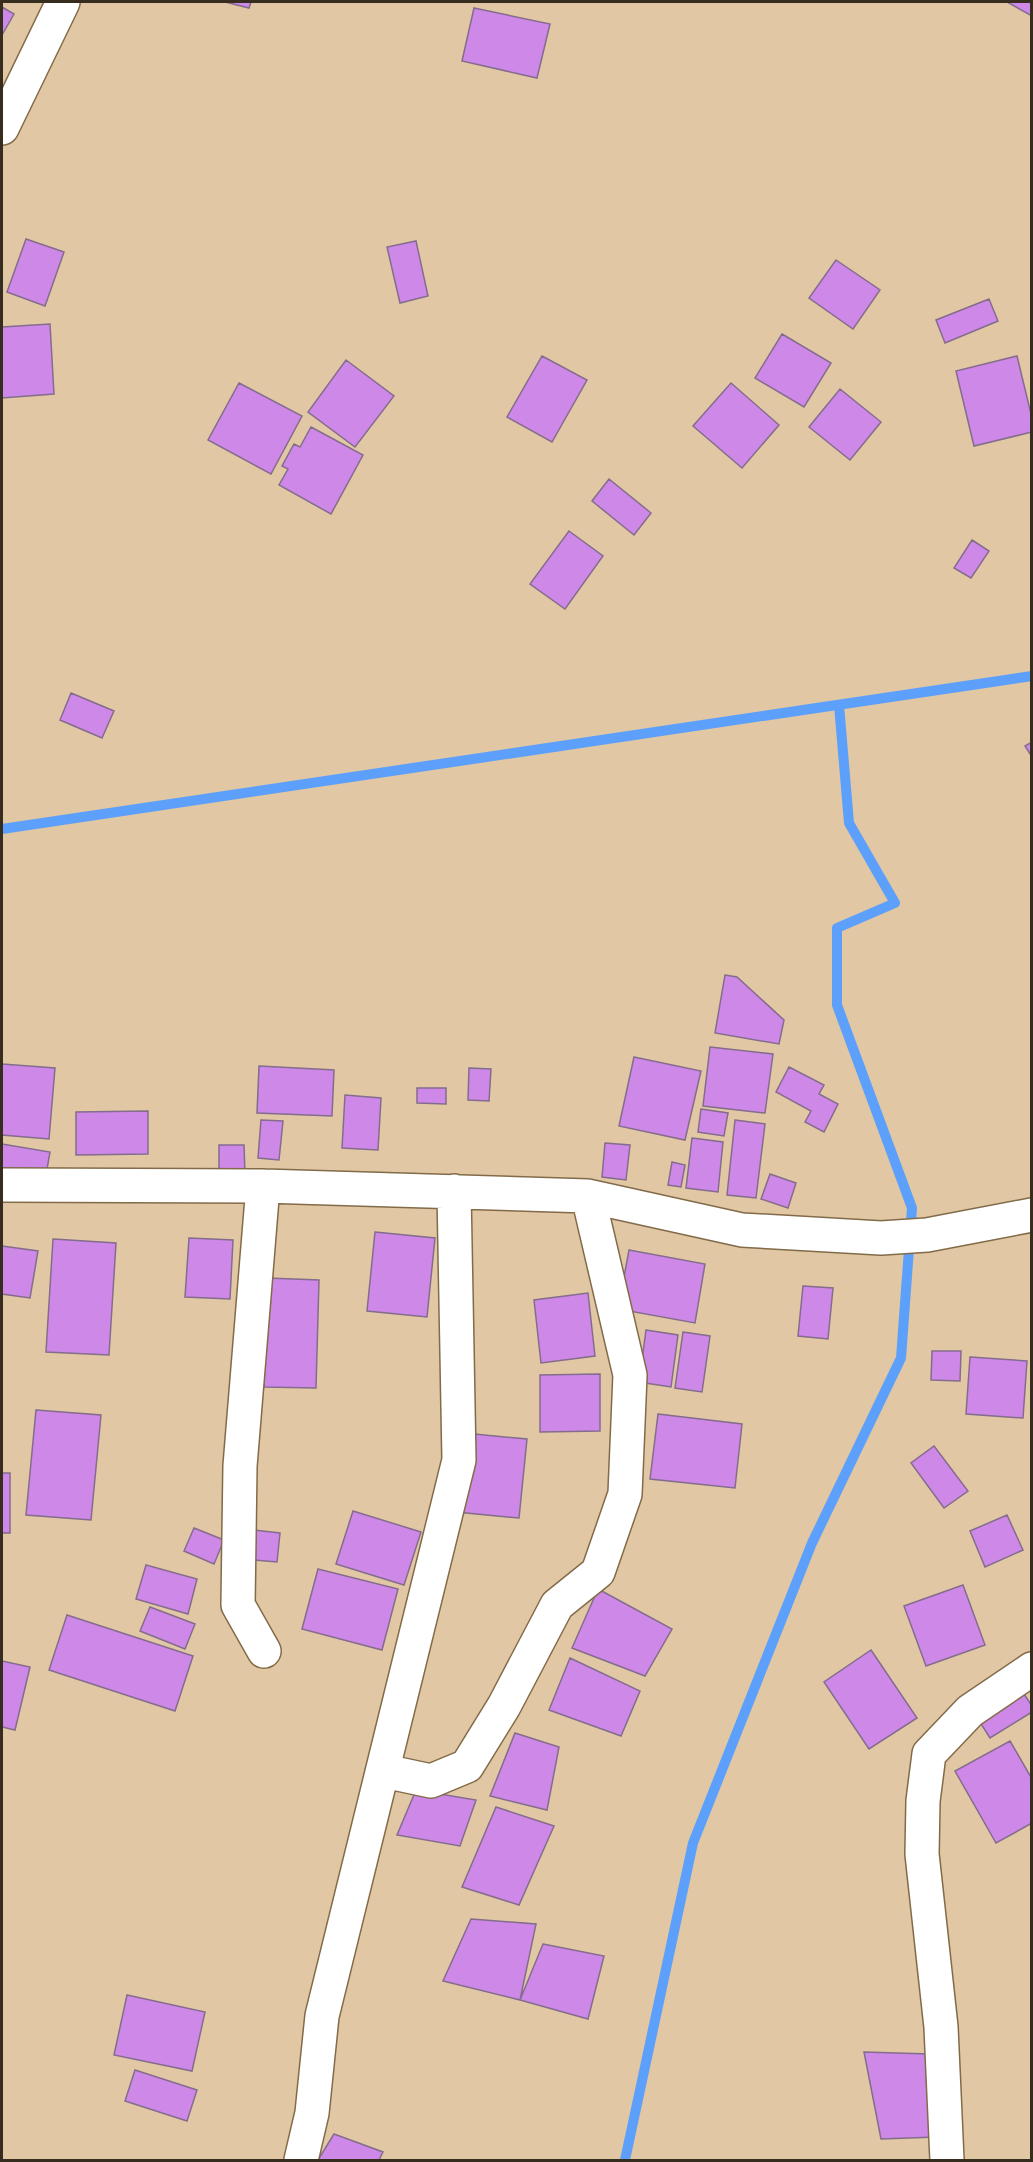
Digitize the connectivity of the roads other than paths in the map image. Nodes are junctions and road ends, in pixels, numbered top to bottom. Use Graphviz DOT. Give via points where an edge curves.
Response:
graph roads {
  1 [pos="63,2"];
  2 [pos="2,128"];
  3 [pos="2,1185"];
  4 [pos="263,1186"];
  5 [pos="454,1191"];
  6 [pos="588,1196"];
  7 [pos="1032,1215"];
  8 [pos="264,1651"];
  9 [pos="1032,1670"];
  10 [pos="384,1771"];
  11 [pos="301,2160"];
  12 [pos="947,2160"];
  1 -- 2 [label="street"];
  3 -- 4 [label="street"];
  4 -- 5 [label="street"];
  4 -- 8 [label="street" via="240,1466 238,1605"];
  5 -- 6 [label="street"];
  5 -- 10 [label="street" via="459,1460"];
  6 -- 7 [label="street" via="742,1230 881,1238 927,1235"];
  6 -- 10 [label="street" via="630,1375 625,1494 598,1572 557,1605 504,1706 467,1766 431,1781"];
  9 -- 12 [label="street" via="970,1711 929,1754 922,1854 941,2027"];
  10 -- 11 [label="street" via="322,2016 312,2113"];
}
